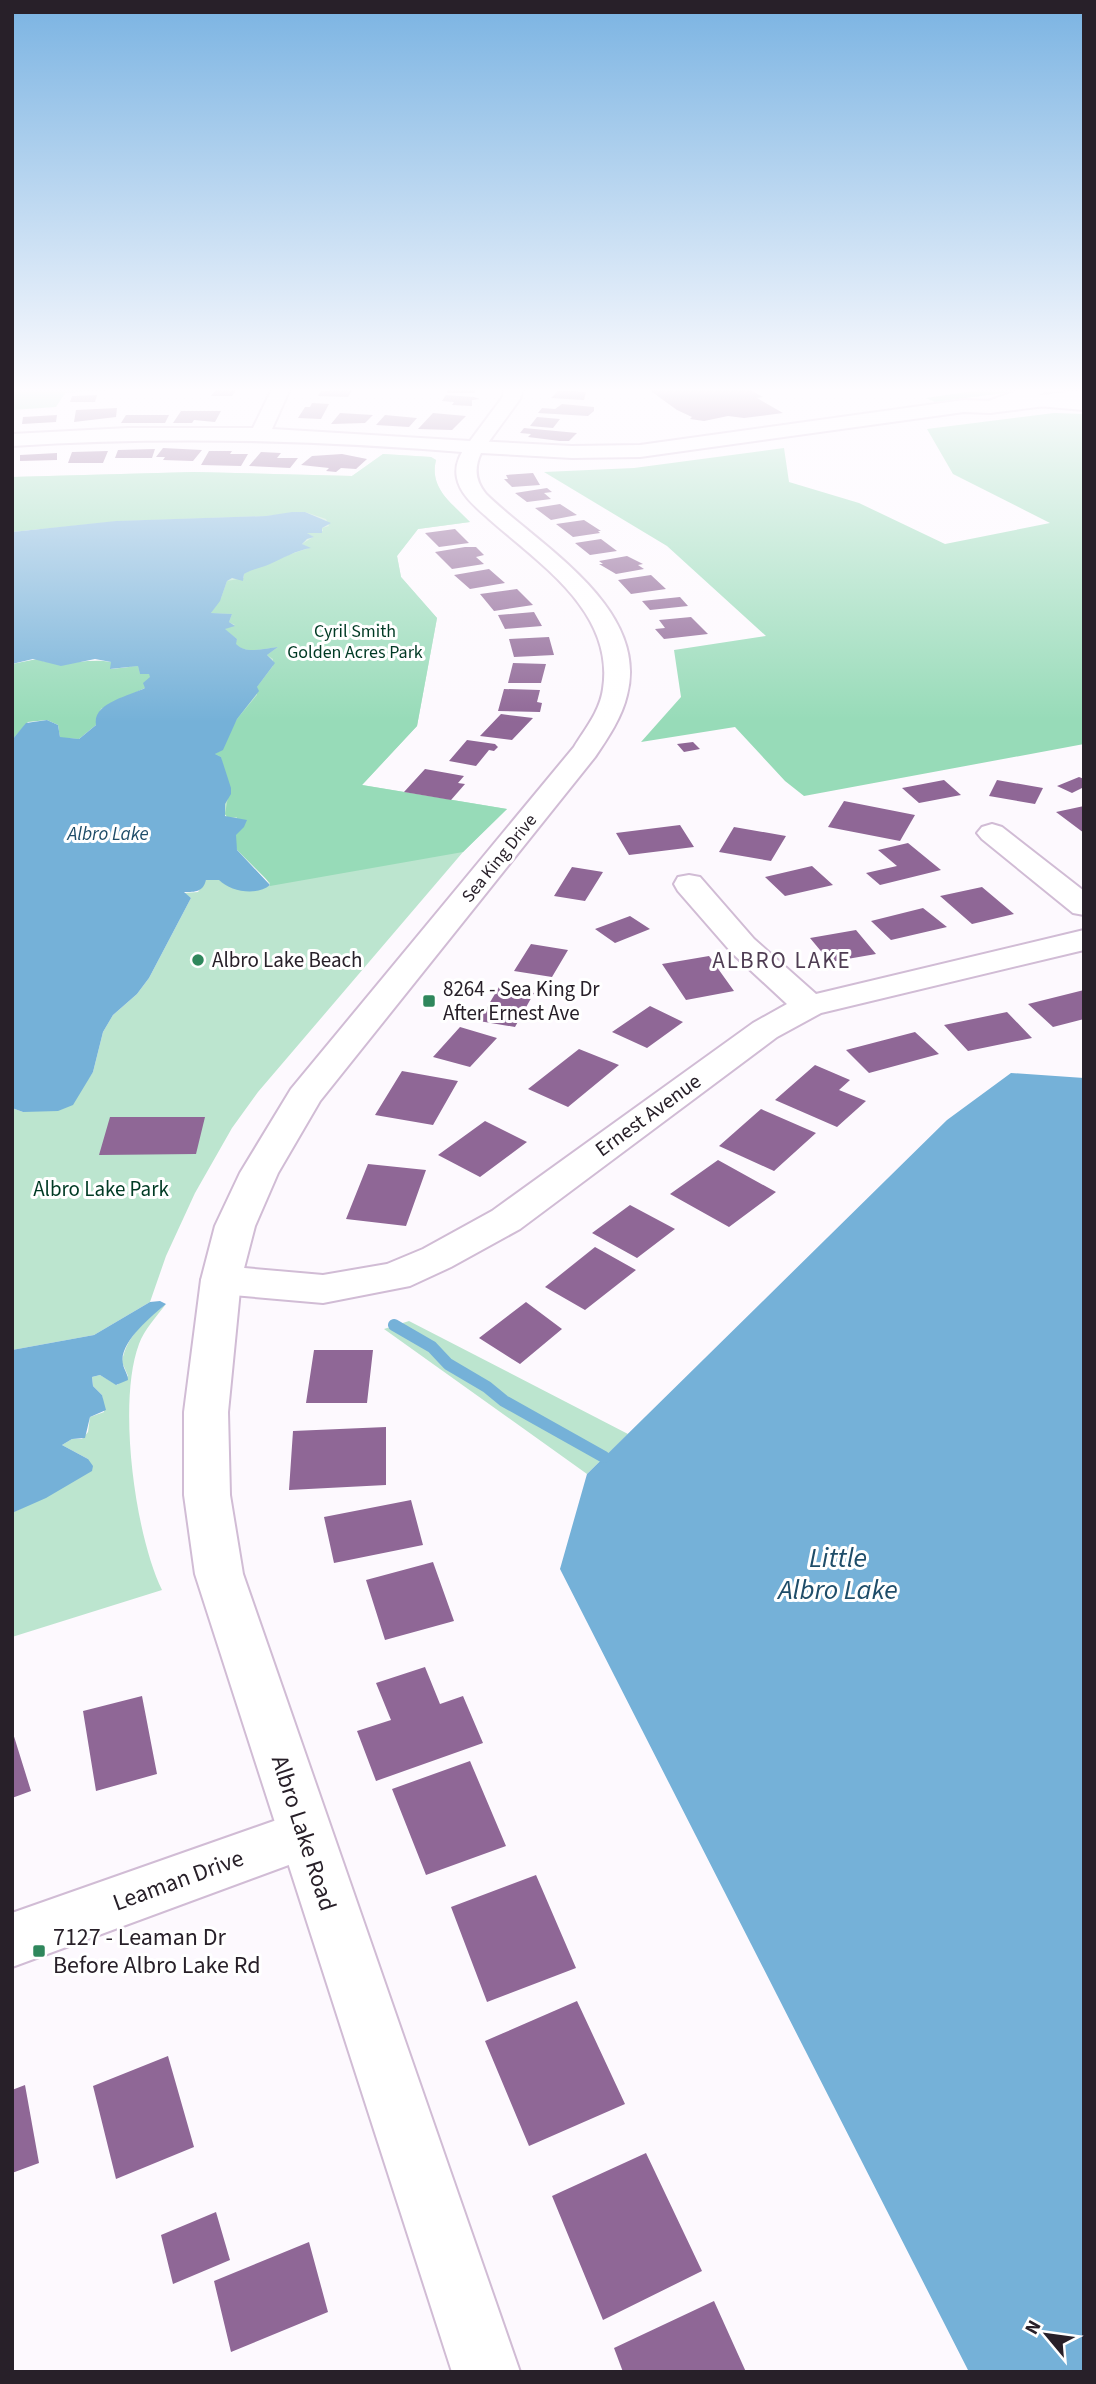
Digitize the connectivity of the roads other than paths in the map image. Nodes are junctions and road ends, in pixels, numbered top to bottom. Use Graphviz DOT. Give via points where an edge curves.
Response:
graph roads {
  1 [pos="480,500"];
  2 [pos="992,833"];
  3 [pos="689,884"];
  4 [pos="1084,906"];
  5 [pos="1084,940"];
  6 [pos="809,1006"];
  7 [pos="221,1280"];
  8 [pos="304,1835"];
  9 [pos="12,1940"];
  10 [pos="486,2372"];
  1 -- 7 [label="street, Sea King Drive" via="596,606 611,632 616,690 584,751 304,1097 235,1226"];
  2 -- 4 [label="street"];
  3 -- 6 [label="street" via="743,946"];
  5 -- 6 [label="street, Ernest Avenue"];
  6 -- 7 [label="street, Ernest Avenue" via="765,1030 506,1220 437,1258 396,1276 323,1289"];
  7 -- 8 [label="street, Albro Lake Road" via="206,1412 207,1495 219,1574"];
  8 -- 9 [label="street, Leaman Drive"];
  8 -- 10 [label="street, Albro Lake Road"];
}
